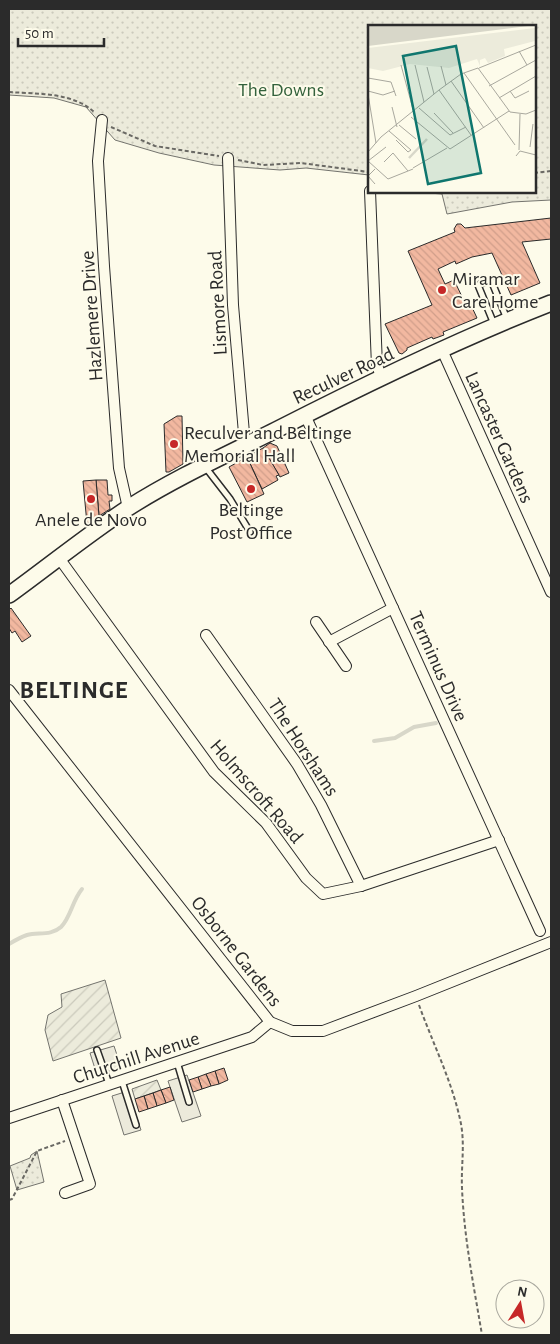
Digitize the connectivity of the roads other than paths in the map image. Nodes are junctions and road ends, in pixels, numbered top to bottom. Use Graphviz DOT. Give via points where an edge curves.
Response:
graph roads {
  1 [pos="102,120"];
  2 [pos="228,158"];
  3 [pos="370,192"];
  4 [pos="551,303"];
  5 [pos="502,324"];
  6 [pos="442,350"];
  7 [pos="382,378"];
  8 [pos="305,415"];
  9 [pos="246,445"];
  10 [pos="204,466"];
  11 [pos="128,508"];
  12 [pos="250,532"];
  13 [pos="59,558"];
  14 [pos="551,592"];
  15 [pos="9,595"];
  16 [pos="393,608"];
  17 [pos="316,622"];
  18 [pos="206,635"];
  19 [pos="329,642"];
  20 [pos="346,666"];
  21 [pos="9,690"];
  22 [pos="499,840"];
  23 [pos="361,886"];
  24 [pos="540,931"];
  25 [pos="551,942"];
  26 [pos="270,1022"];
  27 [pos="97,1050"];
  28 [pos="176,1062"];
  29 [pos="122,1080"];
  30 [pos="109,1084"];
  31 [pos="62,1100"];
  32 [pos="189,1102"];
  33 [pos="9,1118"];
  34 [pos="136,1125"];
  35 [pos="64,1192"];
  1 -- 11 [label="street, Hazlemere Drive" via="98,160 104,266 119,468"];
  2 -- 9 [label="street, Lismore Road" via="233,305"];
  3 -- 7 [label="street" via="377,366"];
  4 -- 5 [label="street, Reculver Road"];
  5 -- 5 [label="lane" via="478,285 491,280"];
  5 -- 6 [label="street, Reculver Road"];
  6 -- 7 [label="street, Reculver Road"];
  6 -- 14 [label="street, Lancaster Gardens"];
  7 -- 8 [label="street, Reculver Road"];
  8 -- 9 [label="street, Reculver Road"];
  8 -- 16 [label="street, Terminus Drive"];
  9 -- 10 [label="street, Reculver Road"];
  10 -- 11 [label="street, Reculver Road"];
  10 -- 12 [label="lane"];
  11 -- 13 [label="street, Reculver Road"];
  13 -- 15 [label="street, Reculver Road"];
  13 -- 23 [label="street, Holmscroft Road" via="214,772 266,823 306,878 323,894"];
  16 -- 19 [label="street"];
  16 -- 22 [label="street, Terminus Drive"];
  17 -- 19 [label="street"];
  18 -- 23 [label="street, The Horshams" via="298,764"];
  19 -- 20 [label="street"];
  21 -- 26 [label="street, Osborne Gardens"];
  22 -- 23 [label="street, Holmscroft Road"];
  22 -- 24 [label="street, Terminus Drive"];
  25 -- 26 [label="street, Osborne Gardens" via="323,1031 292,1031"];
  26 -- 28 [label="street, Churchill Avenue" via="252,1037"];
  27 -- 30 [label="lane"];
  28 -- 29 [label="street, Churchill Avenue"];
  28 -- 32 [label="lane"];
  29 -- 30 [label="street, Churchill Avenue"];
  29 -- 34 [label="lane"];
  30 -- 31 [label="street, Churchill Avenue"];
  31 -- 33 [label="street, Churchill Avenue"];
  31 -- 35 [label="street" via="90,1184"];
}
